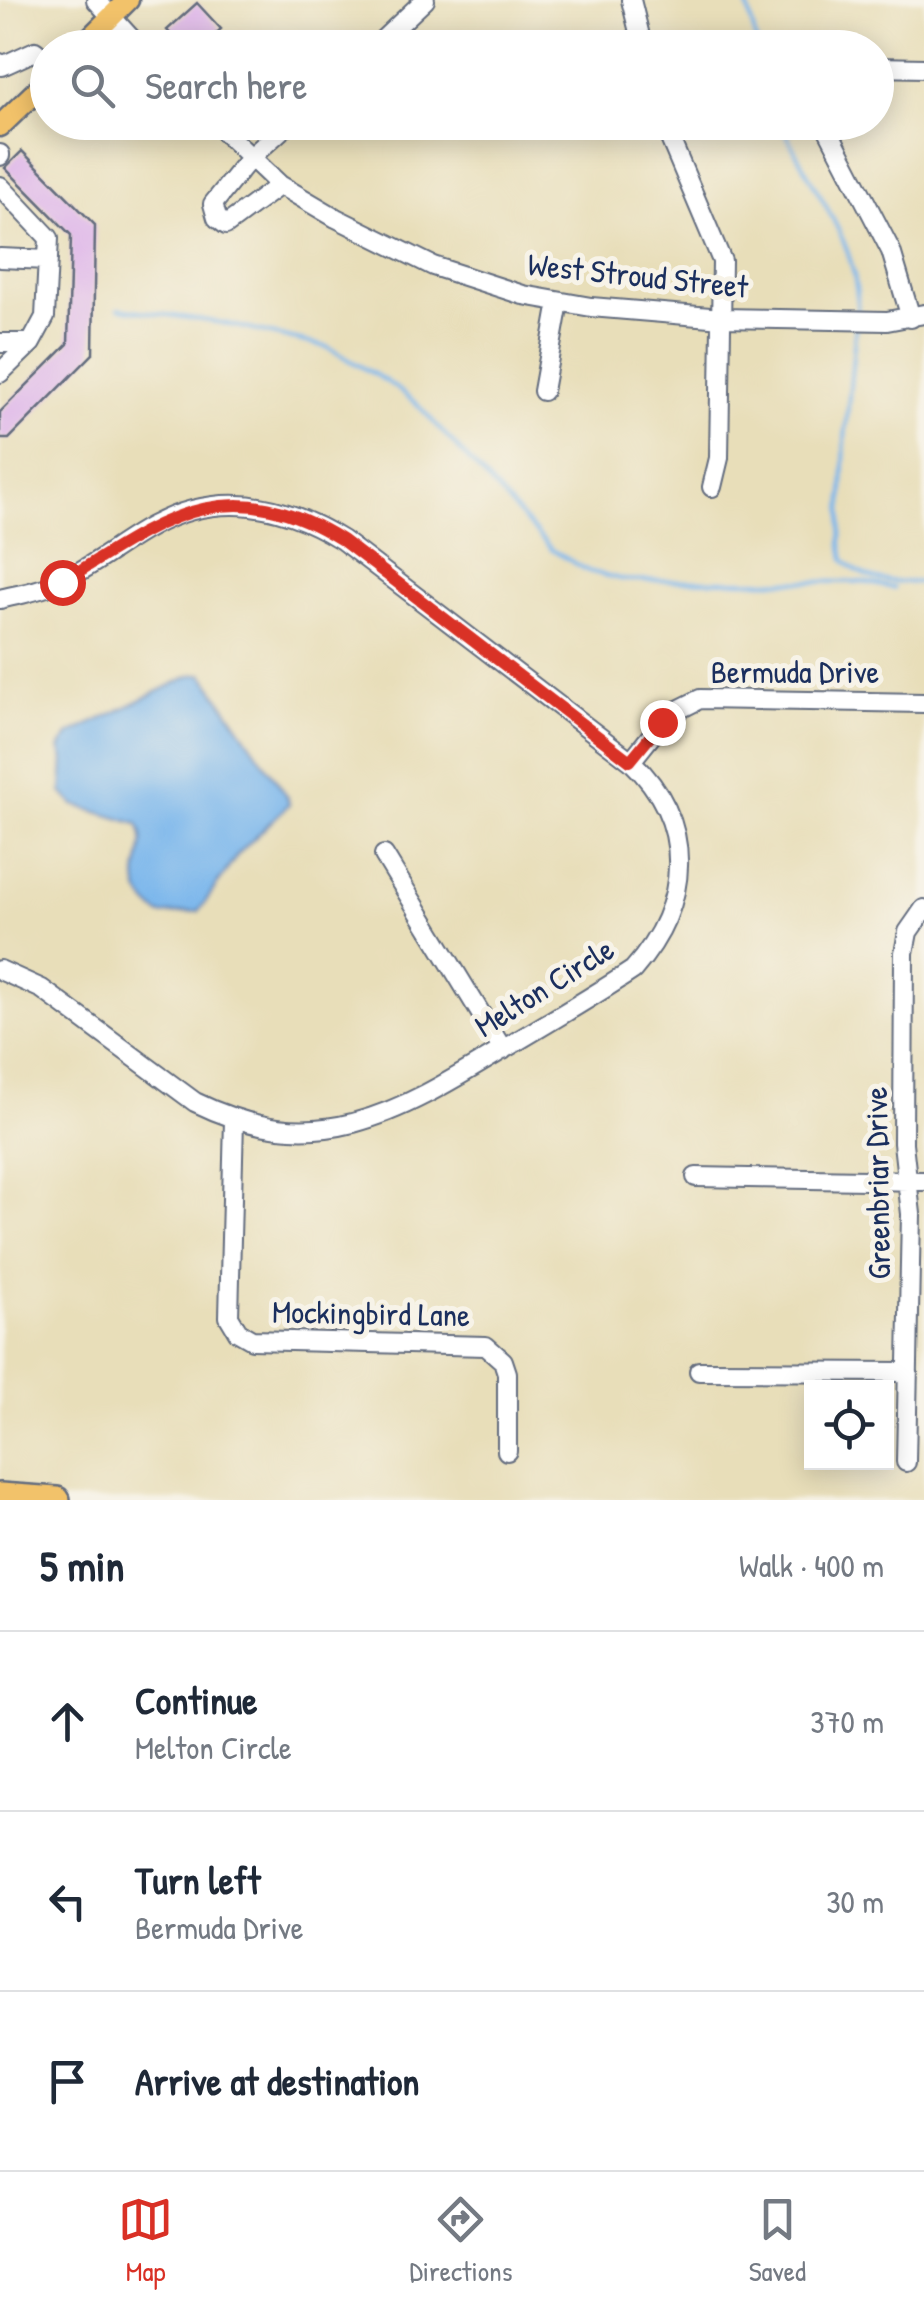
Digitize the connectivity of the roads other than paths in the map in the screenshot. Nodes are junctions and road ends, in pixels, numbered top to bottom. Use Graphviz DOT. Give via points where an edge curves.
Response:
graph roads {
  1 [pos="96,0"];
  2 [pos="128,0"];
  3 [pos="425,0"];
  4 [pos="631,0"];
  5 [pos="110,18"];
  6 [pos="98,30"];
  7 [pos="122,30"];
  8 [pos="393,30"];
  9 [pos="638,30"];
  10 [pos="30,53"];
  11 [pos="0,63"];
  12 [pos="894,67"];
  13 [pos="924,68"];
  14 [pos="30,98"];
  15 [pos="0,107"];
  16 [pos="0,126"];
  17 [pos="232,140"];
  18 [pos="270,140"];
  19 [pos="670,140"];
  20 [pos="833,140"];
  21 [pos="250,158"];
  22 [pos="280,185"];
  23 [pos="0,186"];
  24 [pos="0,258"];
  25 [pos="48,260"];
  26 [pos="559,302"];
  27 [pos="917,316"];
  28 [pos="722,318"];
  29 [pos="0,342"];
  30 [pos="31,344"];
  31 [pos="0,374"];
  32 [pos="543,390"];
  33 [pos="712,486"];
  34 [pos="0,599"];
  35 [pos="924,703"];
  36 [pos="630,761"];
  37 [pos="384,855"];
  38 [pos="924,909"];
  39 [pos="0,970"];
  40 [pos="503,1050"];
  41 [pos="234,1120"];
  42 [pos="696,1178"];
  43 [pos="916,1181"];
  44 [pos="699,1371"];
  45 [pos="908,1372"];
  46 [pos="506,1451"];
  47 [pos="906,1462"];
  48 [pos="0,1496"];
  49 [pos="56,1500"];
  1 -- 5 [label="street"];
  2 -- 5 [label="main road"];
  3 -- 8 [label="street"];
  4 -- 9 [label="street"];
  5 -- 6 [label="main road"];
  5 -- 7 [label="street"];
  10 -- 11 [label="street"];
  12 -- 13 [label="street"];
  14 -- 15 [label="main road"];
  14 -- 16 [label="main road"];
  17 -- 21 [label="street, West Stroud Street"];
  18 -- 21 [label="street"];
  19 -- 28 [label="street" via="718,248"];
  20 -- 27 [label="street"];
  21 -- 22 [label="street, West Stroud Street"];
  21 -- 22 [label="street" via="213,204 216,218 226,226"];
  22 -- 26 [label="street, West Stroud Street" via="434,266"];
  23 -- 25 [label="street" via="49,238"];
  24 -- 25 [label="street"];
  25 -- 30 [label="street" via="45,317"];
  26 -- 28 [label="street, West Stroud Street"];
  26 -- 32 [label="street"];
  27 -- 28 [label="street, West Stroud Street"];
  28 -- 33 [label="street"];
  29 -- 30 [label="street"];
  30 -- 31 [label="street"];
  34 -- 36 [label="street, Melton Circle" via="62,582 152,526 198,508 234,502 268,509 342,540"];
  35 -- 36 [label="street, Bermuda Drive" via="700,699 668,716"];
  36 -- 40 [label="street, Melton Circle" via="662,797 676,837 678,877 666,919 633,970"];
  37 -- 40 [label="street"];
  38 -- 43 [label="street, Greenbriar Drive" via="908,932 904,953 903,1143"];
  39 -- 41 [label="street, Melton Circle" via="42,989 196,1102"];
  40 -- 41 [label="street, Melton Circle" via="427,1095 353,1124 290,1130"];
  41 -- 46 [label="street, Mockingbird Lane" via="229,1317 238,1332 252,1340 486,1346 506,1373"];
  42 -- 43 [label="street"];
  43 -- 45 [label="street, Greenbriar Drive"];
  44 -- 45 [label="street"];
  45 -- 47 [label="street, Greenbriar Drive"];
  48 -- 49 [label="highway"];
}
